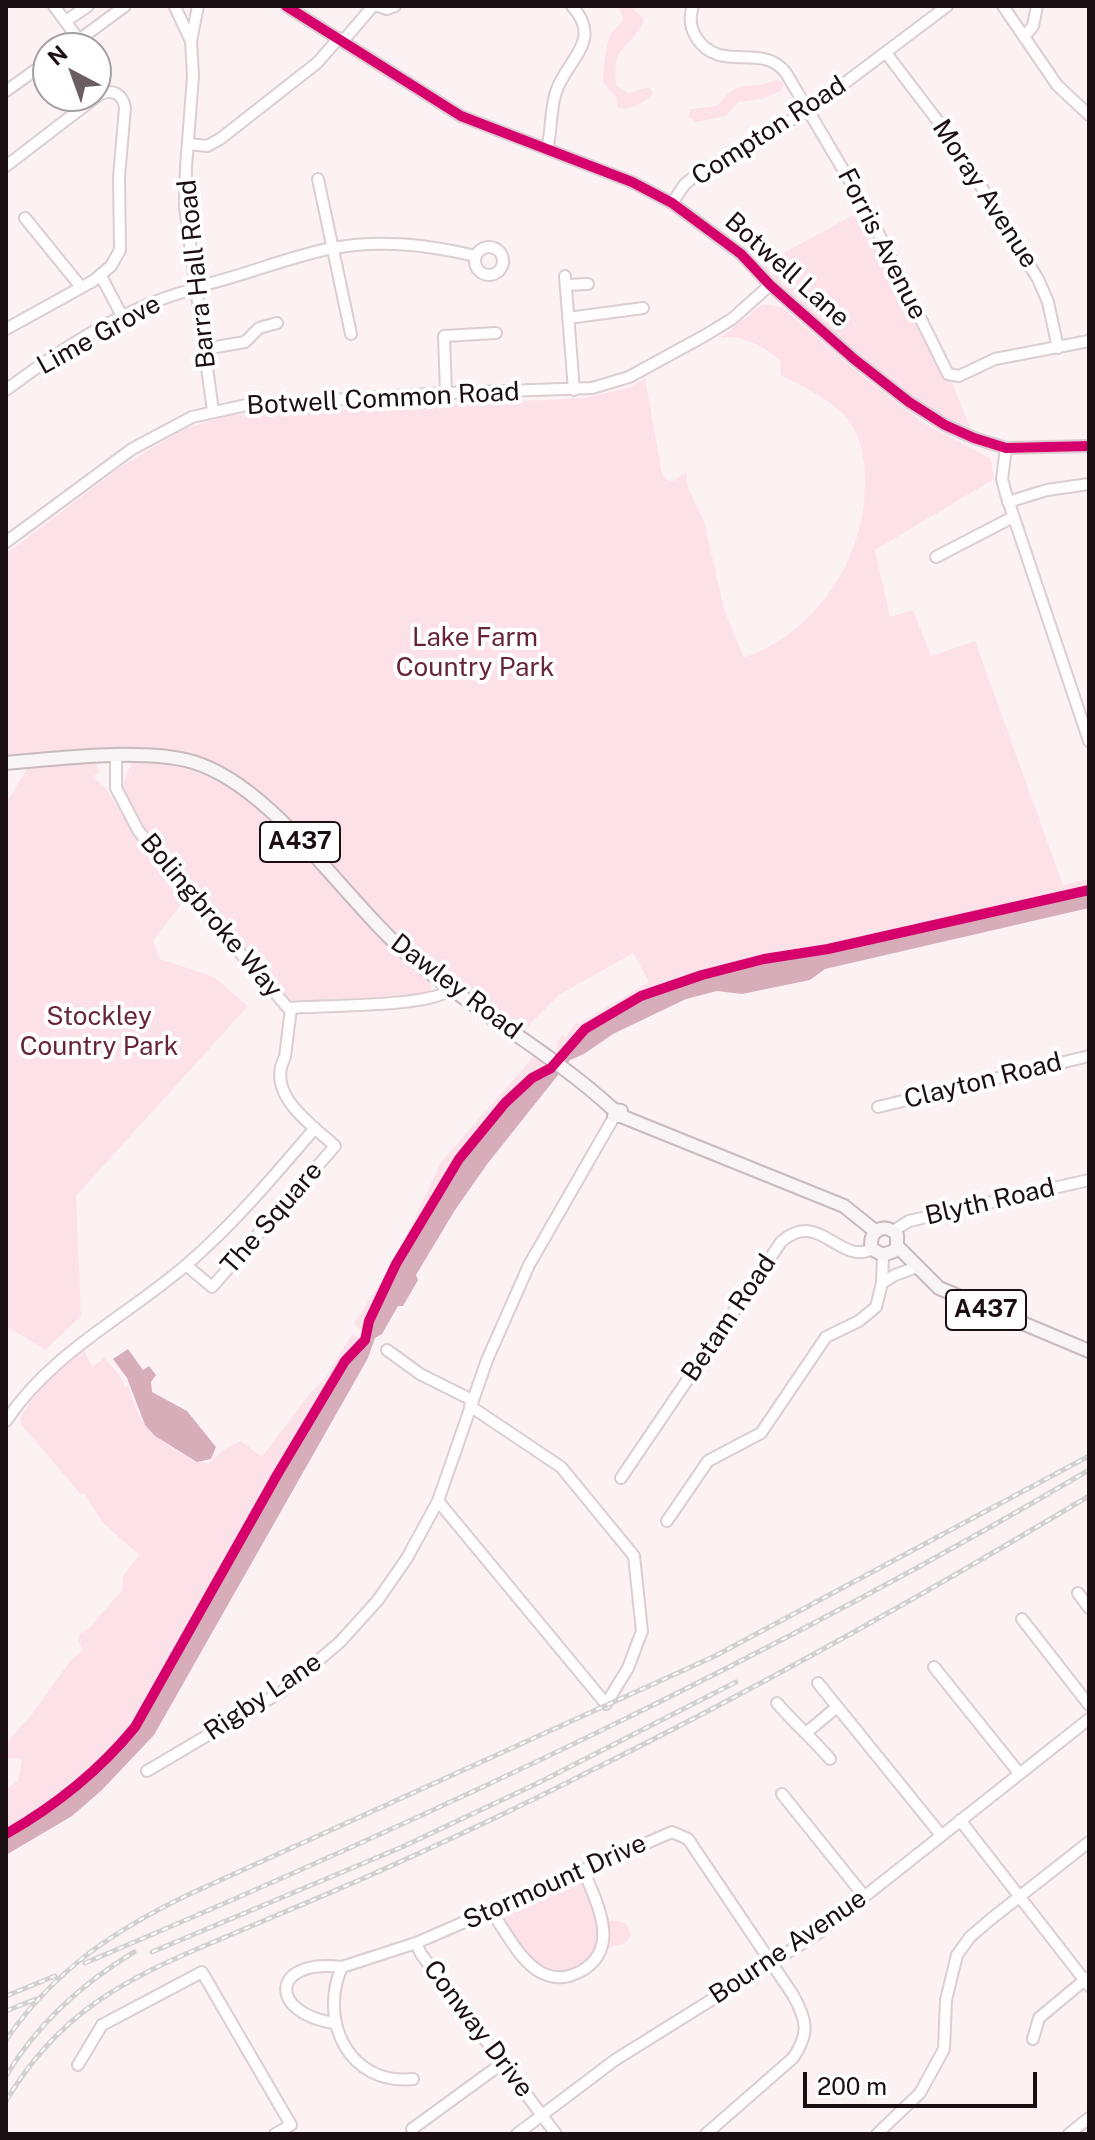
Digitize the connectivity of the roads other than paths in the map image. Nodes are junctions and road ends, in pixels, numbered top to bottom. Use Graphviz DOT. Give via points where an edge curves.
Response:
graph roads {
  1 [pos="54,6"];
  2 [pos="88,6"];
  3 [pos="174,6"];
  4 [pos="195,6"];
  5 [pos="376,6"];
  6 [pos="395,6"];
  7 [pos="572,6"];
  8 [pos="693,6"];
  9 [pos="947,6"];
  10 [pos="1003,6"];
  11 [pos="1037,6"];
  12 [pos="128,7"];
  13 [pos="289,7"];
  14 [pos="66,21"];
  15 [pos="74,32"];
  16 [pos="91,32"];
  17 [pos="1024,37"];
  18 [pos="341,40"];
  19 [pos="191,41"];
  20 [pos="886,53"];
  21 [pos="32,72"];
  22 [pos="6,91"];
  23 [pos="809,110"];
  24 [pos="1089,115"];
  25 [pos="189,144"];
  26 [pos="547,149"];
  27 [pos="6,166"];
  28 [pos="318,179"];
  29 [pos="672,203"];
  30 [pos="25,218"];
  31 [pos="332,249"];
  32 [pos="476,256"];
  33 [pos="101,276"];
  34 [pos="588,284"];
  35 [pos="770,285"];
  36 [pos="81,287"];
  37 [pos="195,288"];
  38 [pos="643,308"];
  39 [pos="123,318"];
  40 [pos="568,318"];
  41 [pos="277,323"];
  42 [pos="6,329"];
  43 [pos="496,333"];
  44 [pos="351,334"];
  45 [pos="1089,341"];
  46 [pos="1058,348"];
  47 [pos="204,349"];
  48 [pos="6,390"];
  49 [pos="574,390"];
  50 [pos="446,393"];
  51 [pos="213,411"];
  52 [pos="1089,446"];
  53 [pos="1006,448"];
  54 [pos="1089,484"];
  55 [pos="1008,502"];
  56 [pos="1013,517"];
  57 [pos="6,542"];
  58 [pos="936,557"];
  59 [pos="1089,741"];
  60 [pos="116,756"];
  61 [pos="6,763"];
  62 [pos="452,988"];
  63 [pos="291,1008"];
  64 [pos="1089,1056"];
  65 [pos="878,1107"];
  66 [pos="617,1114"];
  67 [pos="315,1128"];
  68 [pos="1089,1180"];
  69 [pos="875,1231"];
  70 [pos="893,1231"];
  71 [pos="897,1246"];
  72 [pos="878,1252"];
  73 [pos="186,1265"];
  74 [pos="917,1267"];
  75 [pos="882,1283"];
  76 [pos="387,1350"];
  77 [pos="1089,1351"];
  78 [pos="471,1403"];
  79 [pos="6,1421"];
  80 [pos="621,1478"];
  81 [pos="438,1501"];
  82 [pos="667,1521"];
  83 [pos="1078,1593"];
  84 [pos="1089,1608"];
  85 [pos="1022,1619"];
  86 [pos="934,1667"];
  87 [pos="818,1683"];
  88 [pos="777,1703"];
  89 [pos="1089,1705"];
  90 [pos="837,1707"];
  91 [pos="1089,1719"];
  92 [pos="807,1732"];
  93 [pos="830,1759"];
  94 [pos="147,1771"];
  95 [pos="1019,1773"];
  96 [pos="782,1794"];
  97 [pos="960,1820"];
  98 [pos="941,1835"];
  99 [pos="1089,1842"];
  100 [pos="583,1869"];
  101 [pos="864,1896"];
  102 [pos="1020,1896"];
  103 [pos="491,1911"];
  104 [pos="416,1943"];
  105 [pos="772,1964"];
  106 [pos="342,1967"];
  107 [pos="1088,1981"];
  108 [pos="334,2023"];
  109 [pos="1033,2039"];
  110 [pos="504,2062"];
  111 [pos="78,2065"];
  112 [pos="413,2079"];
  113 [pos="542,2114"];
  114 [pos="1089,2118"];
  115 [pos="412,2129"];
  116 [pos="275,2134"];
  117 [pos="517,2134"];
  118 [pos="556,2134"];
  119 [pos="706,2134"];
  120 [pos="877,2134"];
  121 [pos="1069,2134"];
  1 -- 14 [label="street"];
  2 -- 14 [label="street"];
  3 -- 4 [label="street"];
  3 -- 19 [label="street, Barra Hall Road"];
  4 -- 19 [label="street, Barra Hall Road"];
  5 -- 6 [label="street"];
  5 -- 18 [label="street"];
  7 -- 26 [label="street" via="584,36 556,92"];
  8 -- 23 [label="street, Forris Avenue" via="692,28 707,50 776,62"];
  9 -- 20 [label="street, Compton Road"];
  10 -- 17 [label="street"];
  11 -- 17 [label="street" via="1033,26"];
  12 -- 16 [label="street"];
  13 -- 18 [label="street, Botwell Lane"];
  14 -- 15 [label="street"];
  17 -- 24 [label="street" via="1057,85"];
  18 -- 25 [label="street" via="214,143"];
  18 -- 26 [label="street, Botwell Lane" via="461,116"];
  19 -- 25 [label="street, Barra Hall Road"];
  20 -- 23 [label="street, Compton Road"];
  20 -- 46 [label="street, Moray Avenue" via="953,141 1033,269 1048,302"];
  21 -- 22 [label="street"];
  23 -- 29 [label="street, Compton Road" via="700,172"];
  23 -- 46 [label="street, Forris Avenue" via="867,210 943,368 953,376 995,359"];
  25 -- 37 [label="street, Barra Hall Road" via="185,207"];
  26 -- 29 [label="street, Botwell Lane"];
  27 -- 33 [label="street" via="100,94 121,96 125,108 120,250"];
  28 -- 31 [label="street"];
  29 -- 35 [label="street, Botwell Lane" via="741,254"];
  30 -- 36 [label="street"];
  31 -- 32 [label="street, Lime Grove" via="400,244"];
  31 -- 37 [label="street, Lime Grove"];
  31 -- 44 [label="street"];
  33 -- 36 [label="street"];
  33 -- 39 [label="street"];
  34 -- 40 [label="street" via="566,281"];
  35 -- 49 [label="street, Botwell Common Road" via="732,319 649,367 614,382"];
  35 -- 53 [label="street, Botwell Lane" via="922,411 966,435"];
  36 -- 42 [label="street"];
  37 -- 39 [label="street, Lime Grove"];
  37 -- 47 [label="street, Barra Hall Road"];
  38 -- 40 [label="street"];
  39 -- 48 [label="street, Lime Grove"];
  40 -- 49 [label="street"];
  41 -- 47 [label="street" via="259,328 244,342"];
  43 -- 50 [label="street" via="444,336"];
  45 -- 46 [label="street"];
  47 -- 51 [label="street, Barra Hall Road"];
  49 -- 50 [label="street, Botwell Common Road"];
  50 -- 51 [label="street, Botwell Common Road"];
  51 -- 57 [label="street, Botwell Common Road" via="139,445"];
  52 -- 53 [label="street, Botwell Lane"];
  53 -- 55 [label="street" via="1002,479"];
  54 -- 55 [label="street"];
  55 -- 56 [label="street"];
  56 -- 58 [label="street"];
  56 -- 59 [label="street"];
  60 -- 61 [label="main road, Dawley Road / A437"];
  60 -- 62 [label="main road, Dawley Road / A437" via="165,755 195,762 248,792 383,931"];
  60 -- 63 [label="street, Bolingbroke Way" via="116,788 138,830"];
  62 -- 63 [label="street, Bolingbroke Way" via="413,1000"];
  62 -- 66 [label="main road, Dawley Road / A437" via="570,1071"];
  63 -- 67 [label="street, The Square" via="283,1084 287,1100"];
  64 -- 65 [label="street, Clayton Road"];
  66 -- 69 [label="main road, Dawley Road / A437" via="844,1206"];
  66 -- 78 [label="street, Rigby Lane" via="543,1237"];
  67 -- 73 [label="street, The Square" via="219,1236"];
  67 -- 73 [label="street, The Square" via="335,1146 212,1287"];
  68 -- 70 [label="street, Blyth Road" via="909,1221"];
  69 -- 70 [label="main road"];
  69 -- 72 [label="main road" via="871,1240"];
  70 -- 71 [label="main road"];
  71 -- 72 [label="main road"];
  71 -- 74 [label="main road, A437"];
  72 -- 75 [label="street"];
  72 -- 80 [label="street, Betam Road" via="852,1252 818,1232 803,1231 781,1242"];
  73 -- 79 [label="street" via="47,1370"];
  74 -- 75 [label="street"];
  74 -- 77 [label="main road, A437" via="958,1298"];
  75 -- 82 [label="street" via="876,1307 826,1337 761,1433 708,1461"];
  76 -- 78 [label="street"];
  78 -- 81 [label="street, Rigby Lane"];
  78 -- 81 [label="street" via="561,1467 634,1556 642,1631 606,1704"];
  81 -- 94 [label="street, Rigby Lane" via="378,1600 340,1642 281,1692"];
  83 -- 84 [label="street"];
  85 -- 89 [label="street"];
  86 -- 95 [label="street"];
  87 -- 90 [label="street"];
  88 -- 92 [label="street" via="797,1728"];
  90 -- 92 [label="street"];
  90 -- 98 [label="street"];
  91 -- 95 [label="street, Bourne Avenue"];
  92 -- 93 [label="street"];
  95 -- 97 [label="street, Bourne Avenue"];
  96 -- 101 [label="street"];
  97 -- 98 [label="street, Bourne Avenue"];
  97 -- 102 [label="street"];
  98 -- 101 [label="street, Bourne Avenue"];
  99 -- 102 [label="street"];
  100 -- 103 [label="street, Stormount Drive"];
  100 -- 103 [label="street" via="605,1933 590,1966 572,1976 540,1972"];
  100 -- 105 [label="street, Stormount Drive" via="672,1832 688,1839"];
  101 -- 105 [label="street, Bourne Avenue"];
  102 -- 107 [label="street"];
  102 -- 120 [label="street" via="957,1955 946,2000 944,2049 920,2093"];
  103 -- 104 [label="street, Stormount Drive"];
  104 -- 106 [label="street, Stormount Drive"];
  104 -- 110 [label="street, Conway Drive"];
  105 -- 113 [label="street, Bourne Avenue" via="667,2026"];
  105 -- 119 [label="street, Stormount Drive" via="803,2012 801,2046"];
  106 -- 108 [label="street" via="334,1990"];
  106 -- 108 [label="street, Stormount Drive" via="304,1969 291,1974 286,1983 289,1999 303,2014"];
  107 -- 109 [label="street" via="1039,2018"];
  108 -- 112 [label="street" via="345,2048 363,2066 397,2081"];
  110 -- 113 [label="street, Conway Drive"];
  110 -- 115 [label="street"];
  111 -- 116 [label="street" via="102,2025 202,1972 291,2125"];
  113 -- 117 [label="street, Bourne Avenue"];
  113 -- 118 [label="street, Conway Drive"];
  114 -- 121 [label="street"];
}
